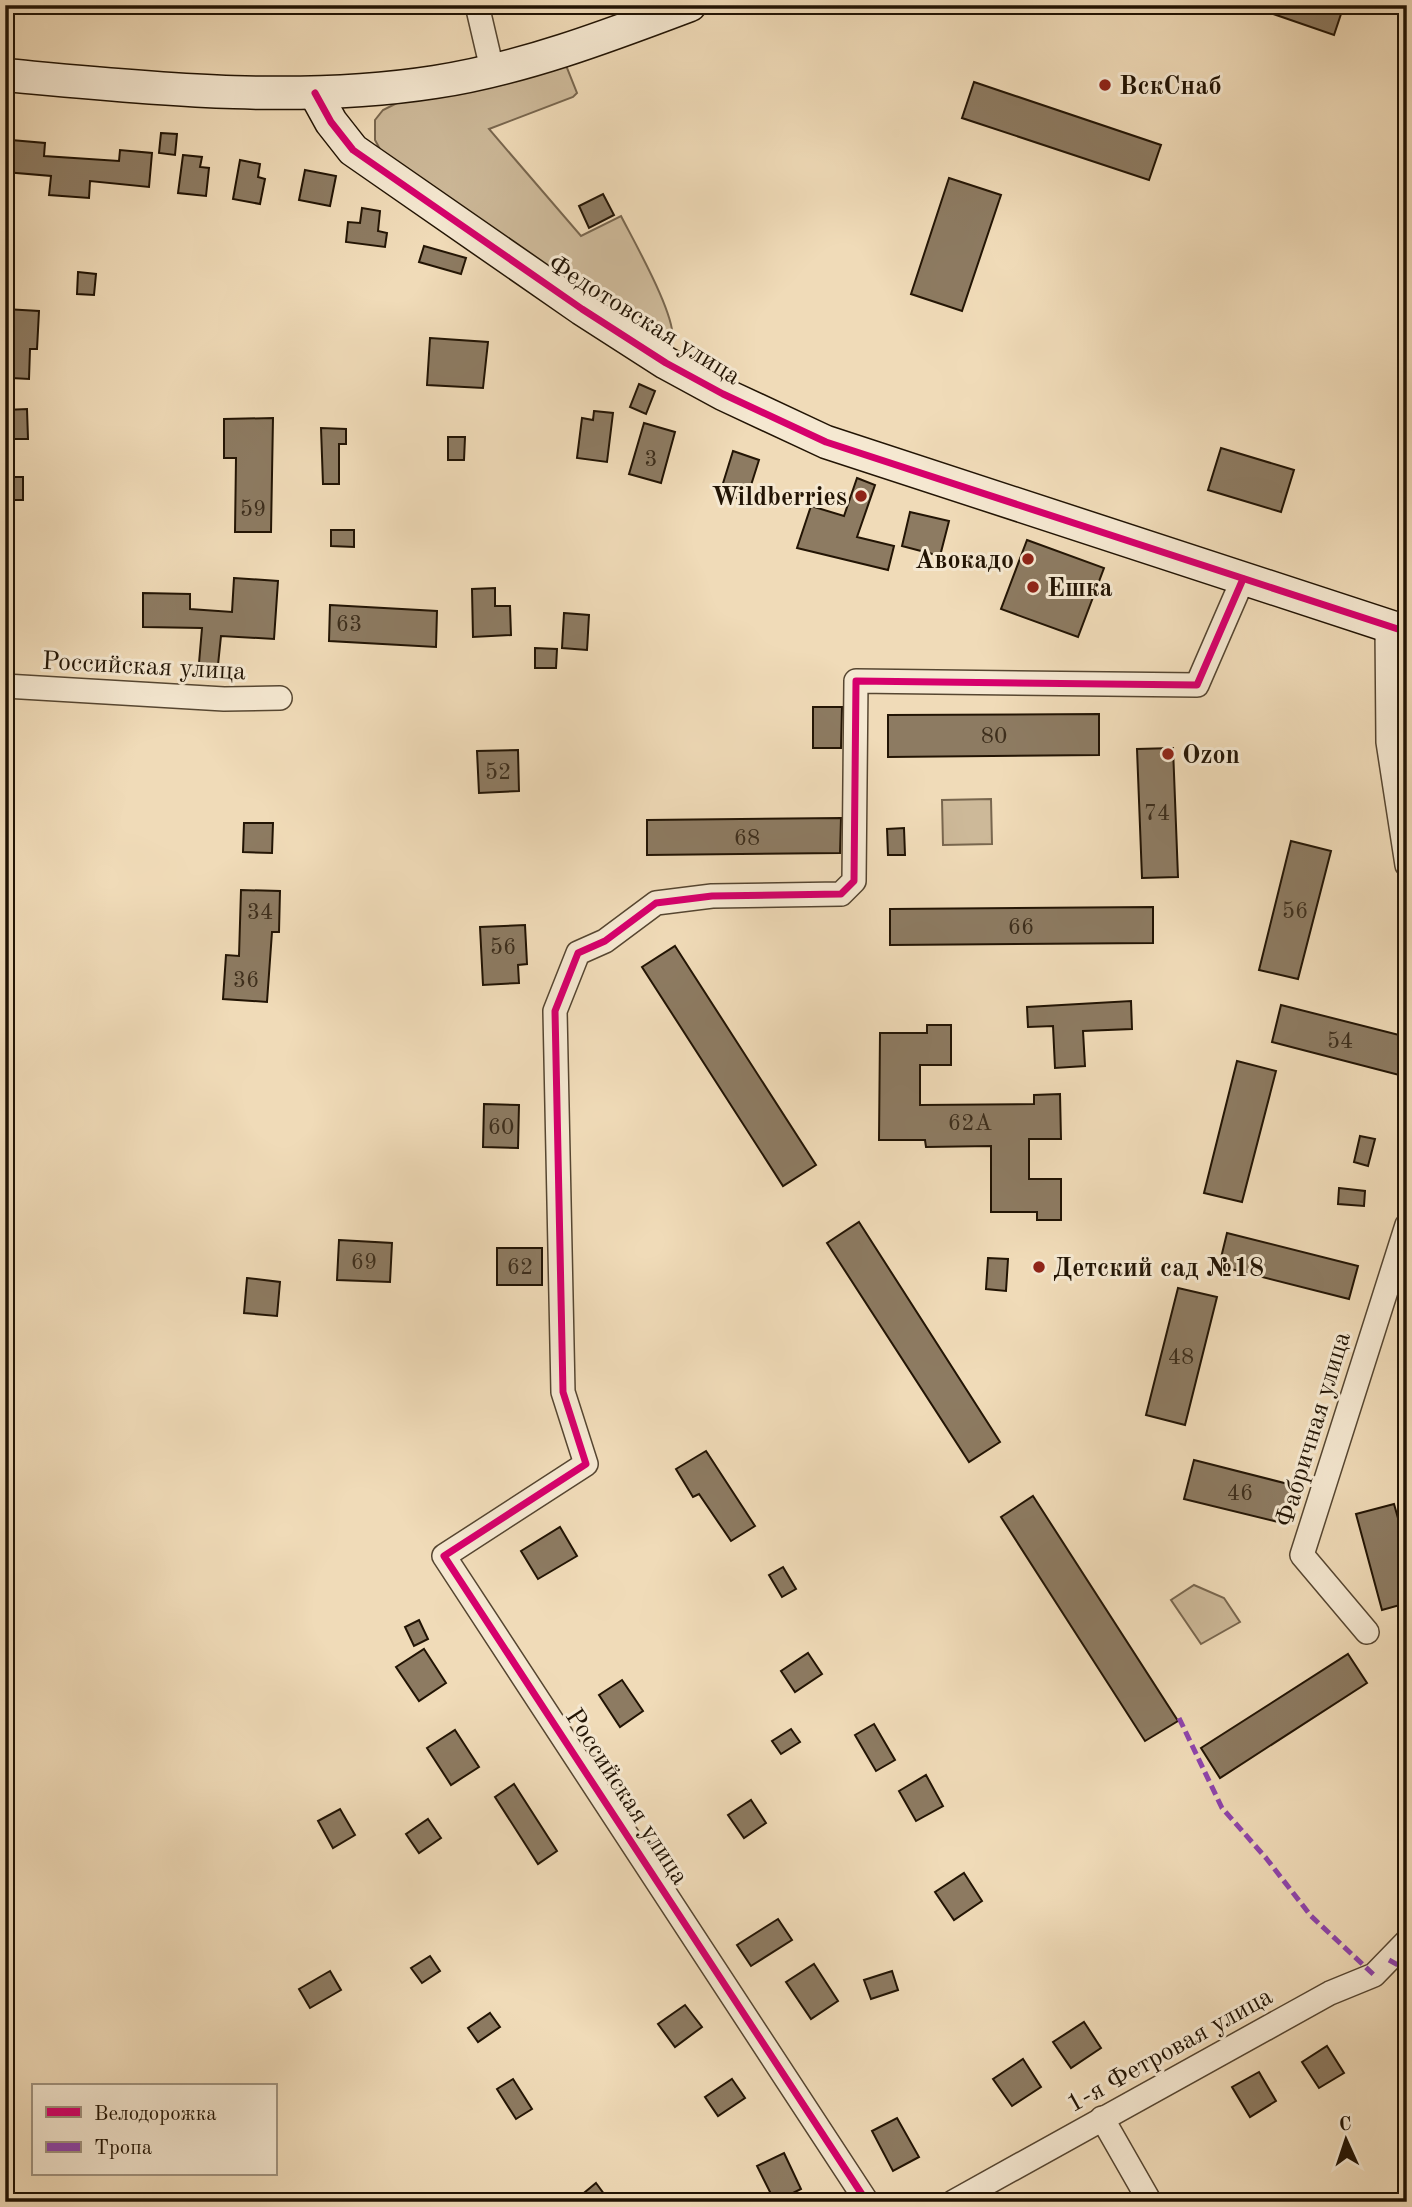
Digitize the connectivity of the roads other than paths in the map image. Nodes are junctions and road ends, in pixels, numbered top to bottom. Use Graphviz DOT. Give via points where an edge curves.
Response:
graph roads {
  1 [pos="477,5"];
  2 [pos="690,5"];
  3 [pos="492,69"];
  4 [pos="5,75"];
  5 [pos="315,93"];
  6 [pos="1243,579"];
  7 [pos="1397,629"];
  8 [pos="5,686"];
  9 [pos="280,698"];
  10 [pos="1407,865"];
  11 [pos="1407,1225"];
  12 [pos="1367,1632"];
  13 [pos="1407,1941"];
  14 [pos="1102,2118"];
  15 [pos="867,2202"];
  16 [pos="953,2202"];
  17 [pos="1150,2202"];
  1 -- 3 [label="street"];
  2 -- 3 [label="street"];
  3 -- 5 [label="street" via="436,82"];
  4 -- 5 [label="street"];
  5 -- 6 [label="street, Федотовская улица" via="353,149 582,309 723,394 825,442"];
  6 -- 7 [label="street, Федотовская улица"];
  6 -- 15 [label="street, Российская улица" via="1197,685 856,681 854,881 841,894 712,896 656,903 605,941 578,953 555,1010 563,1392 586,1464 444,1556"];
  7 -- 10 [label="street" via="1388,742"];
  8 -- 9 [label="street, Российская улица"];
  11 -- 12 [label="street, Фабричная улица" via="1302,1555"];
  13 -- 14 [label="street, 1-я Фетровая улица" via="1374,1975 1329,1993"];
  14 -- 16 [label="street, 1-я Фетровая улица"];
  14 -- 17 [label="street"];
}
